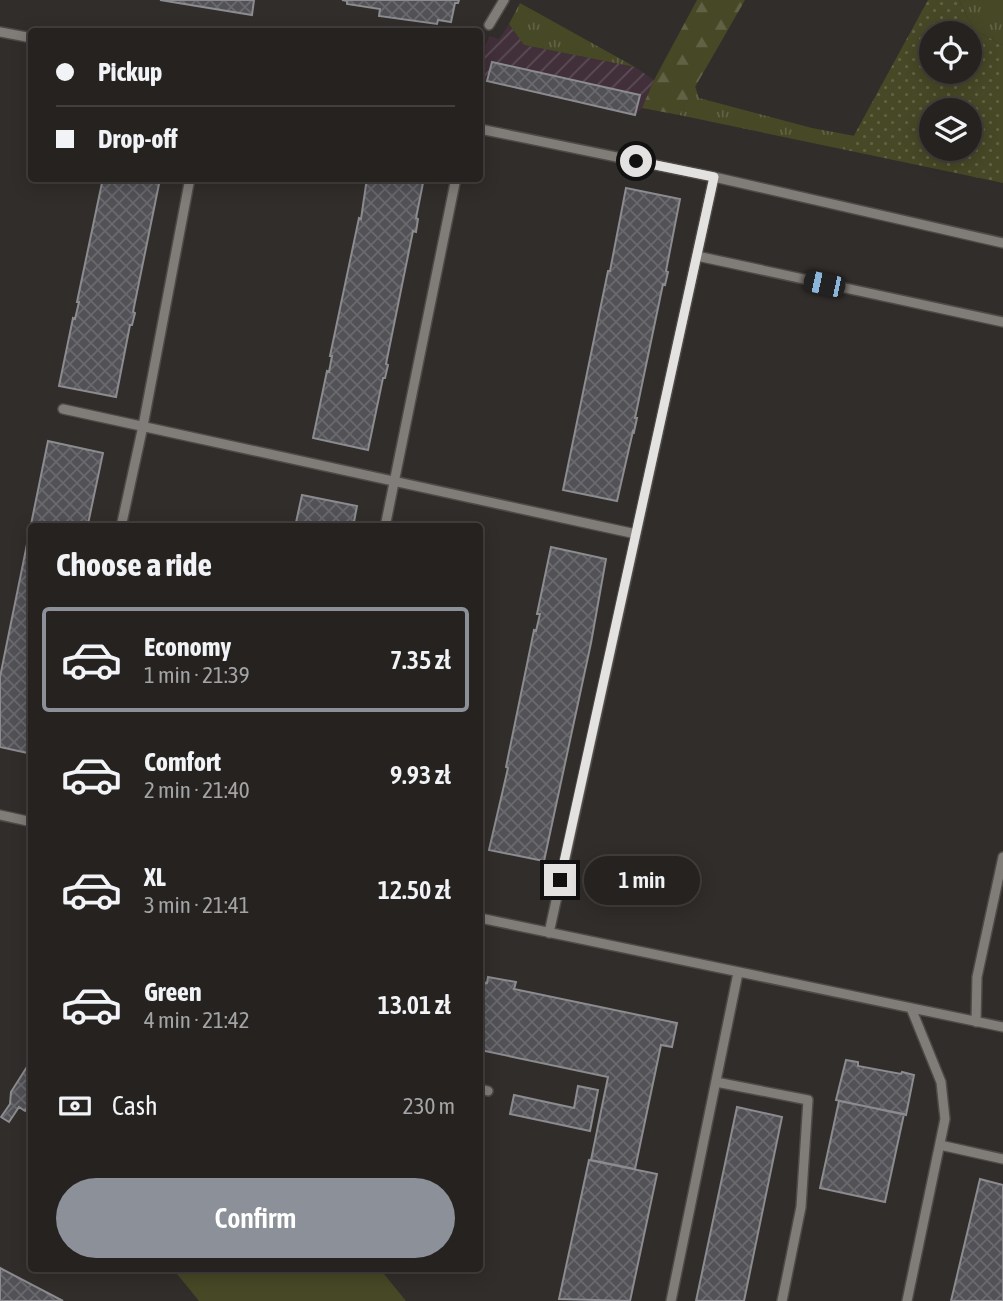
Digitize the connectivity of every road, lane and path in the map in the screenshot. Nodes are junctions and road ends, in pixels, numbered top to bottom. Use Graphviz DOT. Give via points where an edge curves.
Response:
graph roads {
  1 [pos="504,0"];
  2 [pos="489,25"];
  3 [pos="0,32"];
  4 [pos="28,37"];
  5 [pos="483,130"];
  6 [pos="714,177"];
  7 [pos="189,182"];
  8 [pos="455,182"];
  9 [pos="1003,243"];
  10 [pos="696,256"];
  11 [pos="1003,322"];
  12 [pos="64,409"];
  13 [pos="143,426"];
  14 [pos="395,481"];
  15 [pos="122,523"];
  16 [pos="386,523"];
  17 [pos="636,534"];
  18 [pos="0,816"];
  19 [pos="28,821"];
  20 [pos="1003,857"];
  21 [pos="483,919"];
  22 [pos="549,933"];
  23 [pos="738,973"];
  24 [pos="911,1008"];
  25 [pos="976,1022"];
  26 [pos="1003,1027"];
  27 [pos="716,1082"];
  28 [pos="940,1145"];
  29 [pos="1003,1158"];
  30 [pos="671,1301"];
  31 [pos="782,1301"];
  32 [pos="906,1301"];
  1 -- 2 [label="lane"];
  3 -- 4 [label="lane"];
  5 -- 6 [label="lane"];
  6 -- 9 [label="lane"];
  6 -- 10 [label="lane"];
  7 -- 13 [label="lane"];
  8 -- 14 [label="lane"];
  10 -- 11 [label="lane"];
  10 -- 17 [label="lane"];
  12 -- 13 [label="lane"];
  13 -- 14 [label="lane"];
  13 -- 15 [label="lane"];
  14 -- 16 [label="lane"];
  14 -- 17 [label="lane"];
  17 -- 22 [label="lane"];
  18 -- 19 [label="lane"];
  20 -- 25 [label="lane" via="977,977"];
  21 -- 22 [label="lane"];
  22 -- 23 [label="lane"];
  23 -- 24 [label="lane"];
  23 -- 27 [label="lane"];
  24 -- 25 [label="lane"];
  24 -- 28 [label="lane" via="941,1082 945,1119"];
  25 -- 26 [label="lane"];
  27 -- 30 [label="lane"];
  27 -- 31 [label="lane" via="808,1100 801,1207"];
  28 -- 29 [label="lane"];
  28 -- 32 [label="lane"];
}
